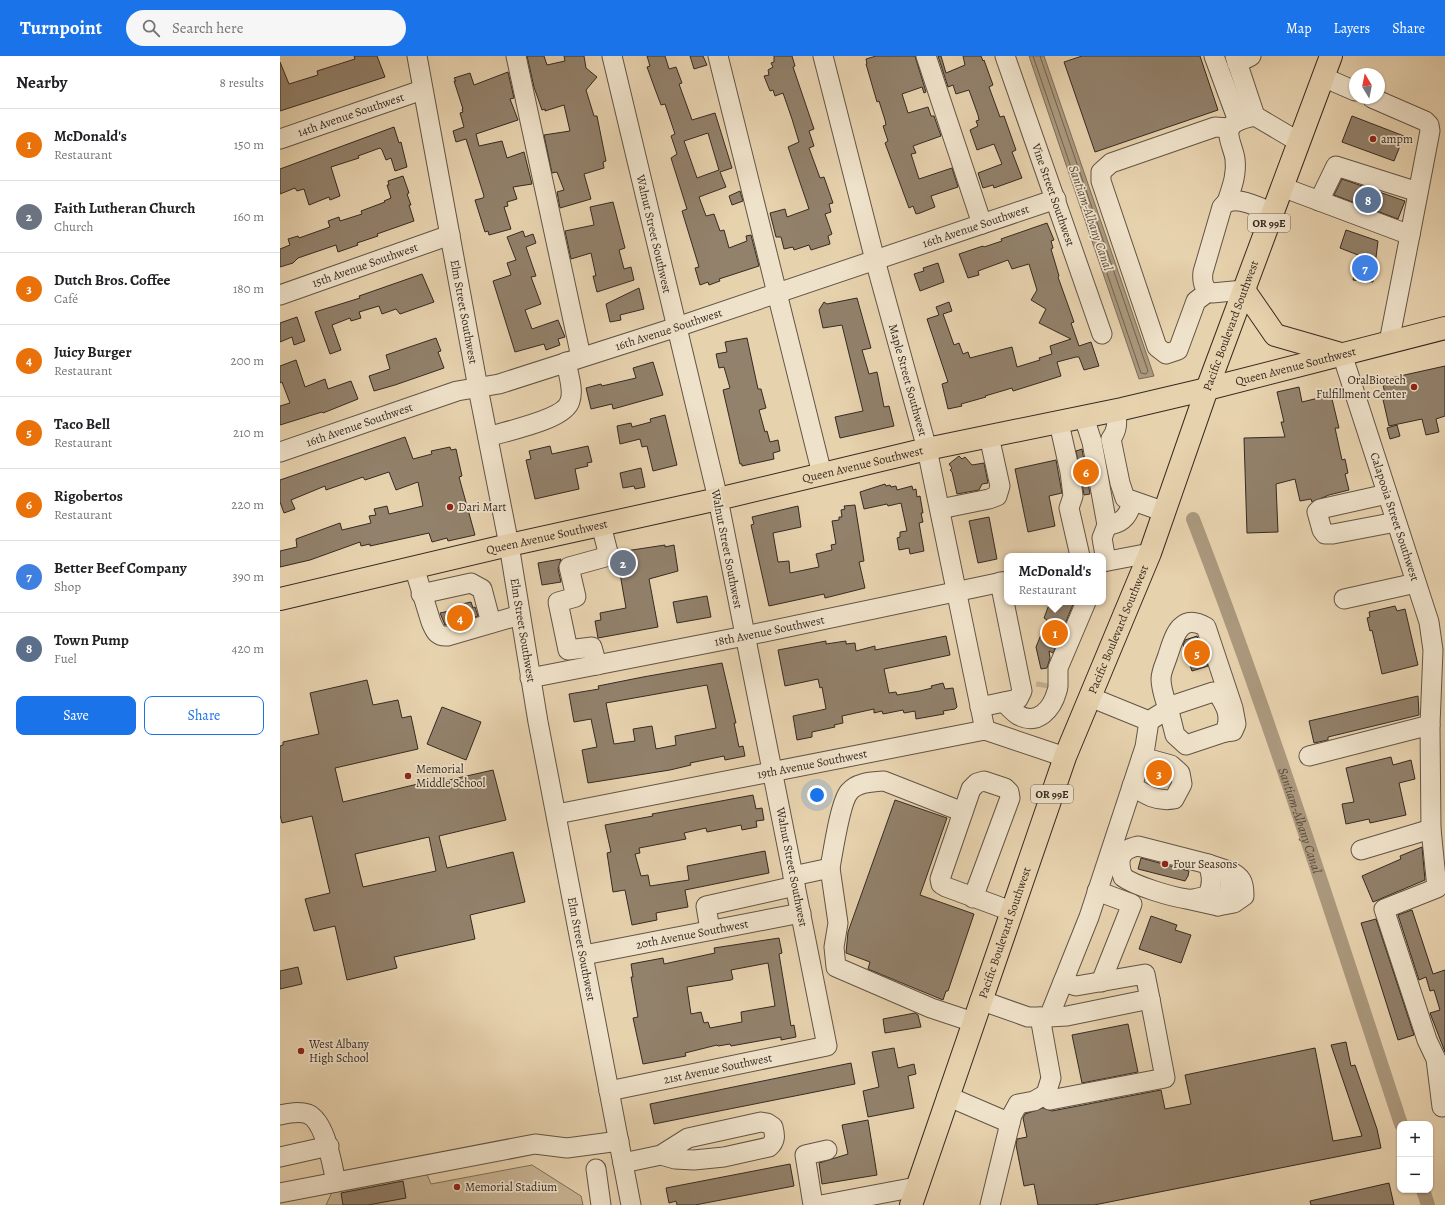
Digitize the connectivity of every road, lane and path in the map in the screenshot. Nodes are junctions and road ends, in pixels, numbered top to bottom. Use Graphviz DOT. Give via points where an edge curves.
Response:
graph roads {
  1 [pos="516,56"];
  2 [pos="612,56"];
  3 [pos="718,56"];
  4 [pos="823,56"];
  5 [pos="926,56"];
  6 [pos="1004,56"];
  7 [pos="1214,56"];
  8 [pos="1331,56"];
  9 [pos="422,58"];
  10 [pos="1241,58"];
  11 [pos="1323,77"];
  12 [pos="1349,88"];
  13 [pos="422,90"];
  14 [pos="1385,104"];
  15 [pos="1241,122"];
  16 [pos="280,139"];
  17 [pos="1300,142"];
  18 [pos="1282,187"];
  19 [pos="1418,192"];
  20 [pos="1056,199"];
  21 [pos="1319,201"];
  22 [pos="1227,202"];
  23 [pos="1273,213"];
  24 [pos="982,224"];
  25 [pos="450,235"];
  26 [pos="1410,235"];
  27 [pos="875,260"];
  28 [pos="1244,290"];
  29 [pos="1208,292"];
  30 [pos="776,293"];
  31 [pos="280,295"];
  32 [pos="677,327"];
  33 [pos="1445,328"];
  34 [pos="1102,334"];
  35 [pos="1389,342"];
  36 [pos="1342,354"];
  37 [pos="574,359"];
  38 [pos="478,388"];
  39 [pos="1207,389"];
  40 [pos="1116,410"];
  41 [pos="1084,417"];
  42 [pos="1056,422"];
  43 [pos="488,436"];
  44 [pos="989,436"];
  45 [pos="1111,439"];
  46 [pos="1092,444"];
  47 [pos="927,449"];
  48 [pos="280,452"];
  49 [pos="822,474"];
  50 [pos="1387,494"];
  51 [pos="718,499"];
  52 [pos="1132,502"];
  53 [pos="940,509"];
  54 [pos="1165,512"];
  55 [pos="1396,522"];
  56 [pos="601,525"];
  57 [pos="1107,525"];
  58 [pos="509,545"];
  59 [pos="1079,553"];
  60 [pos="1103,553"];
  61 [pos="1150,553"];
  62 [pos="1106,562"];
  63 [pos="414,567"];
  64 [pos="1004,581"];
  65 [pos="1416,583"];
  66 [pos="957,590"];
  67 [pos="421,594"];
  68 [pos="280,599"];
  69 [pos="1344,599"];
  70 [pos="1008,605"];
  71 [pos="1085,605"];
  72 [pos="520,615"];
  73 [pos="491,623"];
  74 [pos="745,636"];
  75 [pos="597,665"];
  76 [pos="530,678"];
  77 [pos="1090,697"];
  78 [pos="1004,702"];
  79 [pos="980,707"];
  80 [pos="1430,725"];
  81 [pos="1148,727"];
  82 [pos="985,730"];
  83 [pos="1225,732"];
  84 [pos="1182,741"];
  85 [pos="1309,756"];
  86 [pos="1064,757"];
  87 [pos="1142,757"];
  88 [pos="773,771"];
  89 [pos="1132,786"];
  90 [pos="963,812"];
  91 [pos="557,814"];
  92 [pos="1431,829"];
  93 [pos="1361,850"];
  94 [pos="1117,858"];
  95 [pos="830,868"];
  96 [pos="1216,870"];
  97 [pos="794,881"];
  98 [pos="1097,891"];
  99 [pos="973,898"];
  100 [pos="1187,899"];
  101 [pos="1011,911"];
  102 [pos="801,913"];
  103 [pos="710,930"];
  104 [pos="584,955"];
  105 [pos="836,967"];
  106 [pos="812,970"];
  107 [pos="1063,982"];
  108 [pos="1101,982"];
  109 [pos="1150,999"];
  110 [pos="980,1000"];
  111 [pos="1045,1017"];
  112 [pos="973,1022"];
  113 [pos="827,1046"];
  114 [pos="609,1091"];
  115 [pos="1046,1094"];
  116 [pos="947,1096"];
  117 [pos="1445,1106"];
  118 [pos="280,1115"];
  119 [pos="1010,1123"];
  120 [pos="619,1141"];
  121 [pos="328,1146"];
  122 [pos="827,1150"];
  123 [pos="661,1155"];
  124 [pos="280,1157"];
  125 [pos="623,1163"];
  126 [pos="596,1169"];
  127 [pos="336,1182"];
  128 [pos="280,1194"];
  129 [pos="913,1196"];
  130 [pos="601,1205"];
  131 [pos="631,1205"];
  132 [pos="814,1205"];
  133 [pos="821,1205"];
  134 [pos="990,1205"];
  1 -- 37 [label="street"];
  2 -- 32 [label="street, Walnut Street Southwest"];
  3 -- 30 [label="street"];
  4 -- 27 [label="street, Maple Street Southwest"];
  5 -- 24 [label="street"];
  6 -- 20 [label="street, Vine Street Southwest"];
  7 -- 15 [label="street"];
  8 -- 11 [label="main road, Pacific Boulevard Southwest / OR 99E"];
  9 -- 13 [label="street, Elm Street Southwest"];
  10 -- 15 [label="street"];
  11 -- 12 [label="street"];
  11 -- 17 [label="main road, Pacific Boulevard Southwest / OR 99E"];
  13 -- 16 [label="street, 14th Avenue Southwest"];
  13 -- 25 [label="street, Elm Street Southwest"];
  14 -- 19 [label="street" via="1429,125"];
  15 -- 17 [label="street"];
  15 -- 22 [label="street" via="1229,133 1236,174"];
  15 -- 29 [label="street" via="1215,127 1111,163 1101,172 1100,180 1157,347 1166,354 1178,350 1196,301"];
  17 -- 18 [label="main road, Pacific Boulevard Southwest / OR 99E"];
  18 -- 21 [label="street"];
  18 -- 23 [label="main road, Pacific Boulevard Southwest / OR 99E"];
  19 -- 21 [label="street" via="1336,166"];
  19 -- 26 [label="street"];
  20 -- 24 [label="street, 16th Avenue Southwest"];
  20 -- 34 [label="street, Vine Street Southwest"];
  21 -- 26 [label="street"];
  22 -- 23 [label="street" via="1238,201"];
  22 -- 29 [label="street" via="1222,206 1203,272 1203,281"];
  23 -- 28 [label="main road, Pacific Boulevard Southwest / OR 99E"];
  24 -- 27 [label="street, 16th Avenue Southwest"];
  25 -- 31 [label="street, 15th Avenue Southwest"];
  25 -- 38 [label="street, Elm Street Southwest"];
  26 -- 35 [label="street"];
  27 -- 30 [label="street, 16th Avenue Southwest"];
  27 -- 47 [label="street, Maple Street Southwest"];
  28 -- 29 [label="street"];
  28 -- 36 [label="main road" via="1275,335"];
  28 -- 39 [label="main road, Pacific Boulevard Southwest / OR 99E"];
  30 -- 32 [label="street, 16th Avenue Southwest"];
  30 -- 49 [label="street"];
  32 -- 37 [label="street, 16th Avenue Southwest"];
  32 -- 51 [label="street, Walnut Street Southwest"];
  33 -- 35 [label="main road, Queen Avenue Southwest"];
  35 -- 36 [label="main road, Queen Avenue Southwest"];
  36 -- 39 [label="main road, Queen Avenue Southwest"];
  36 -- 50 [label="street, Calapooia Street Southwest"];
  37 -- 38 [label="street, 16th Avenue Southwest" via="499,384"];
  37 -- 43 [label="street" via="570,402 566,408 548,419"];
  38 -- 43 [label="street, Elm Street Southwest"];
  38 -- 48 [label="street, 16th Avenue Southwest" via="457,391"];
  39 -- 40 [label="main road, Queen Avenue Southwest"];
  39 -- 54 [label="main road, Pacific Boulevard Southwest / OR 99E"];
  40 -- 41 [label="main road, Queen Avenue Southwest"];
  40 -- 45 [label="street" via="1118,425"];
  41 -- 42 [label="main road, Queen Avenue Southwest"];
  41 -- 46 [label="street"];
  42 -- 44 [label="main road, Queen Avenue Southwest"];
  42 -- 59 [label="street" via="1061,432 1070,472 1073,496 1069,508"];
  43 -- 58 [label="street, Elm Street Southwest"];
  44 -- 47 [label="main road, Queen Avenue Southwest"];
  44 -- 53 [label="street" via="1000,486 996,496"];
  45 -- 46 [label="street" via="1097,438"];
  45 -- 52 [label="street" via="1122,492 1125,498"];
  46 -- 57 [label="street"];
  47 -- 49 [label="main road, Queen Avenue Southwest"];
  47 -- 53 [label="street, Maple Street Southwest"];
  49 -- 51 [label="main road, Queen Avenue Southwest"];
  50 -- 55 [label="street, Calapooia Street Southwest"];
  50 -- 55 [label="street" via="1320,509 1317,512 1322,530 1325,534"];
  51 -- 56 [label="main road, Queen Avenue Southwest"];
  51 -- 74 [label="street, Walnut Street Southwest"];
  52 -- 54 [label="street"];
  52 -- 57 [label="street" via="1130,512 1124,518 1116,524"];
  53 -- 66 [label="street, Maple Street Southwest"];
  54 -- 61 [label="main road, Pacific Boulevard Southwest / OR 99E"];
  55 -- 65 [label="street, Calapooia Street Southwest"];
  56 -- 58 [label="main road, Queen Avenue Southwest"];
  56 -- 75 [label="street" via="609,556 569,567 576,597 558,602 568,650 592,647"];
  57 -- 60 [label="street" via="1102,538"];
  58 -- 63 [label="main road, Queen Avenue Southwest"];
  58 -- 72 [label="street, Elm Street Southwest"];
  61 -- 62 [label="street"];
  61 -- 77 [label="main road, Pacific Boulevard Southwest / OR 99E"];
  63 -- 67 [label="street"];
  63 -- 68 [label="main road, Queen Avenue Southwest"];
  64 -- 66 [label="street, 18th Avenue Southwest"];
  65 -- 69 [label="street"];
  65 -- 80 [label="street, Calapooia Street Southwest" via="1429,622 1433,650"];
  66 -- 74 [label="street, 18th Avenue Southwest"];
  66 -- 79 [label="street, Maple Street Southwest"];
  67 -- 73 [label="street" via="471,583 482,589"];
  67 -- 73 [label="street" via="434,631 440,636"];
  70 -- 78 [label="street" via="1022,691 1018,699"];
  71 -- 78 [label="street" via="1038,717 1026,719"];
  72 -- 73 [label="street"];
  72 -- 76 [label="street, Elm Street Southwest"];
  74 -- 75 [label="street, 18th Avenue Southwest"];
  74 -- 88 [label="street, Walnut Street Southwest"];
  75 -- 76 [label="street, 18th Avenue Southwest"];
  76 -- 91 [label="street, Elm Street Southwest"];
  77 -- 81 [label="street"];
  77 -- 86 [label="main road, Pacific Boulevard Southwest / OR 99E"];
  78 -- 79 [label="street"];
  79 -- 82 [label="street, Maple Street Southwest"];
  80 -- 85 [label="street"];
  80 -- 92 [label="street, Calapooia Street Southwest"];
  81 -- 83 [label="street" via="1168,709 1161,677 1176,630 1191,623 1206,627 1233,708 1236,724 1233,731"];
  81 -- 84 [label="street"];
  81 -- 87 [label="street"];
  82 -- 86 [label="street, 19th Avenue Southwest"];
  82 -- 88 [label="street, 19th Avenue Southwest"];
  83 -- 84 [label="street" via="1186,745"];
  83 -- 84 [label="street" via="1229,722 1226,707 1217,692 1213,692 1168,707 1175,735"];
  86 -- 101 [label="main road, Pacific Boulevard Southwest / OR 99E"];
  87 -- 89 [label="street"];
  87 -- 89 [label="street" via="1171,766 1180,774 1182,784 1174,799 1163,801 1148,796"];
  88 -- 91 [label="street, 19th Avenue Southwest"];
  88 -- 97 [label="street, Walnut Street Southwest"];
  89 -- 94 [label="street"];
  90 -- 95 [label="street" via="884,781 860,784 849,792 843,806"];
  90 -- 99 [label="street" via="940,879 946,888"];
  90 -- 99 [label="street" via="971,789 978,783 984,781 1009,792 1010,798"];
  91 -- 104 [label="street, Elm Street Southwest"];
  92 -- 93 [label="street"];
  92 -- 117 [label="street, Calapooia Street Southwest" via="1437,888 1384,909 1427,1040 1436,1059 1442,1107"];
  94 -- 96 [label="street" via="1130,848 1138,846"];
  94 -- 98 [label="street"];
  94 -- 100 [label="street" via="1123,878 1131,883"];
  95 -- 97 [label="street"];
  95 -- 105 [label="street" via="838,923 834,947"];
  96 -- 100 [label="street" via="1208,894 1200,898"];
  96 -- 100 [label="street" via="1237,874 1244,883 1244,896 1234,903 1218,906"];
  97 -- 102 [label="street, Walnut Street Southwest"];
  97 -- 103 [label="street" via="706,906"];
  98 -- 107 [label="street"];
  98 -- 108 [label="street" via="1132,904"];
  99 -- 101 [label="street"];
  101 -- 110 [label="main road, Pacific Boulevard Southwest / OR 99E"];
  102 -- 103 [label="street, 20th Avenue Southwest"];
  102 -- 106 [label="street, Walnut Street Southwest"];
  103 -- 104 [label="street, 20th Avenue Southwest"];
  104 -- 114 [label="street, Elm Street Southwest"];
  105 -- 106 [label="street"];
  105 -- 112 [label="street" via="931,1008"];
  106 -- 113 [label="street, Walnut Street Southwest"];
  107 -- 108 [label="street" via="1076,986"];
  107 -- 111 [label="street"];
  108 -- 109 [label="street" via="1145,974"];
  109 -- 111 [label="street" via="1067,1016"];
  109 -- 115 [label="street" via="1165,1078 1050,1100"];
  110 -- 111 [label="street" via="1028,1017"];
  110 -- 112 [label="main road, Pacific Boulevard Southwest / OR 99E"];
  111 -- 115 [label="street" via="1051,1078"];
  112 -- 116 [label="main road, Pacific Boulevard Southwest / OR 99E"];
  113 -- 114 [label="street, 21st Avenue Southwest"];
  114 -- 120 [label="street, Elm Street Southwest"];
  115 -- 119 [label="street" via="1034,1101 1018,1104"];
  116 -- 119 [label="street"];
  116 -- 129 [label="main road, Pacific Boulevard Southwest / OR 99E"];
  118 -- 121 [label="street" via="293,1112 308,1114 319,1126"];
  119 -- 134 [label="street"];
  120 -- 125 [label="street, Elm Street Southwest"];
  120 -- 127 [label="street" via="567,1148 535,1144"];
  121 -- 124 [label="street"];
  121 -- 127 [label="street"];
  122 -- 132 [label="street" via="805,1154"];
  123 -- 123 [label="street" via="694,1160 724,1157 769,1147 774,1143 775,1136 773,1127 761,1122 688,1138"];
  123 -- 125 [label="street"];
  125 -- 131 [label="street, Elm Street Southwest"];
  126 -- 130 [label="street"];
  127 -- 128 [label="street"];
  129 -- 133 [label="street"];
}
